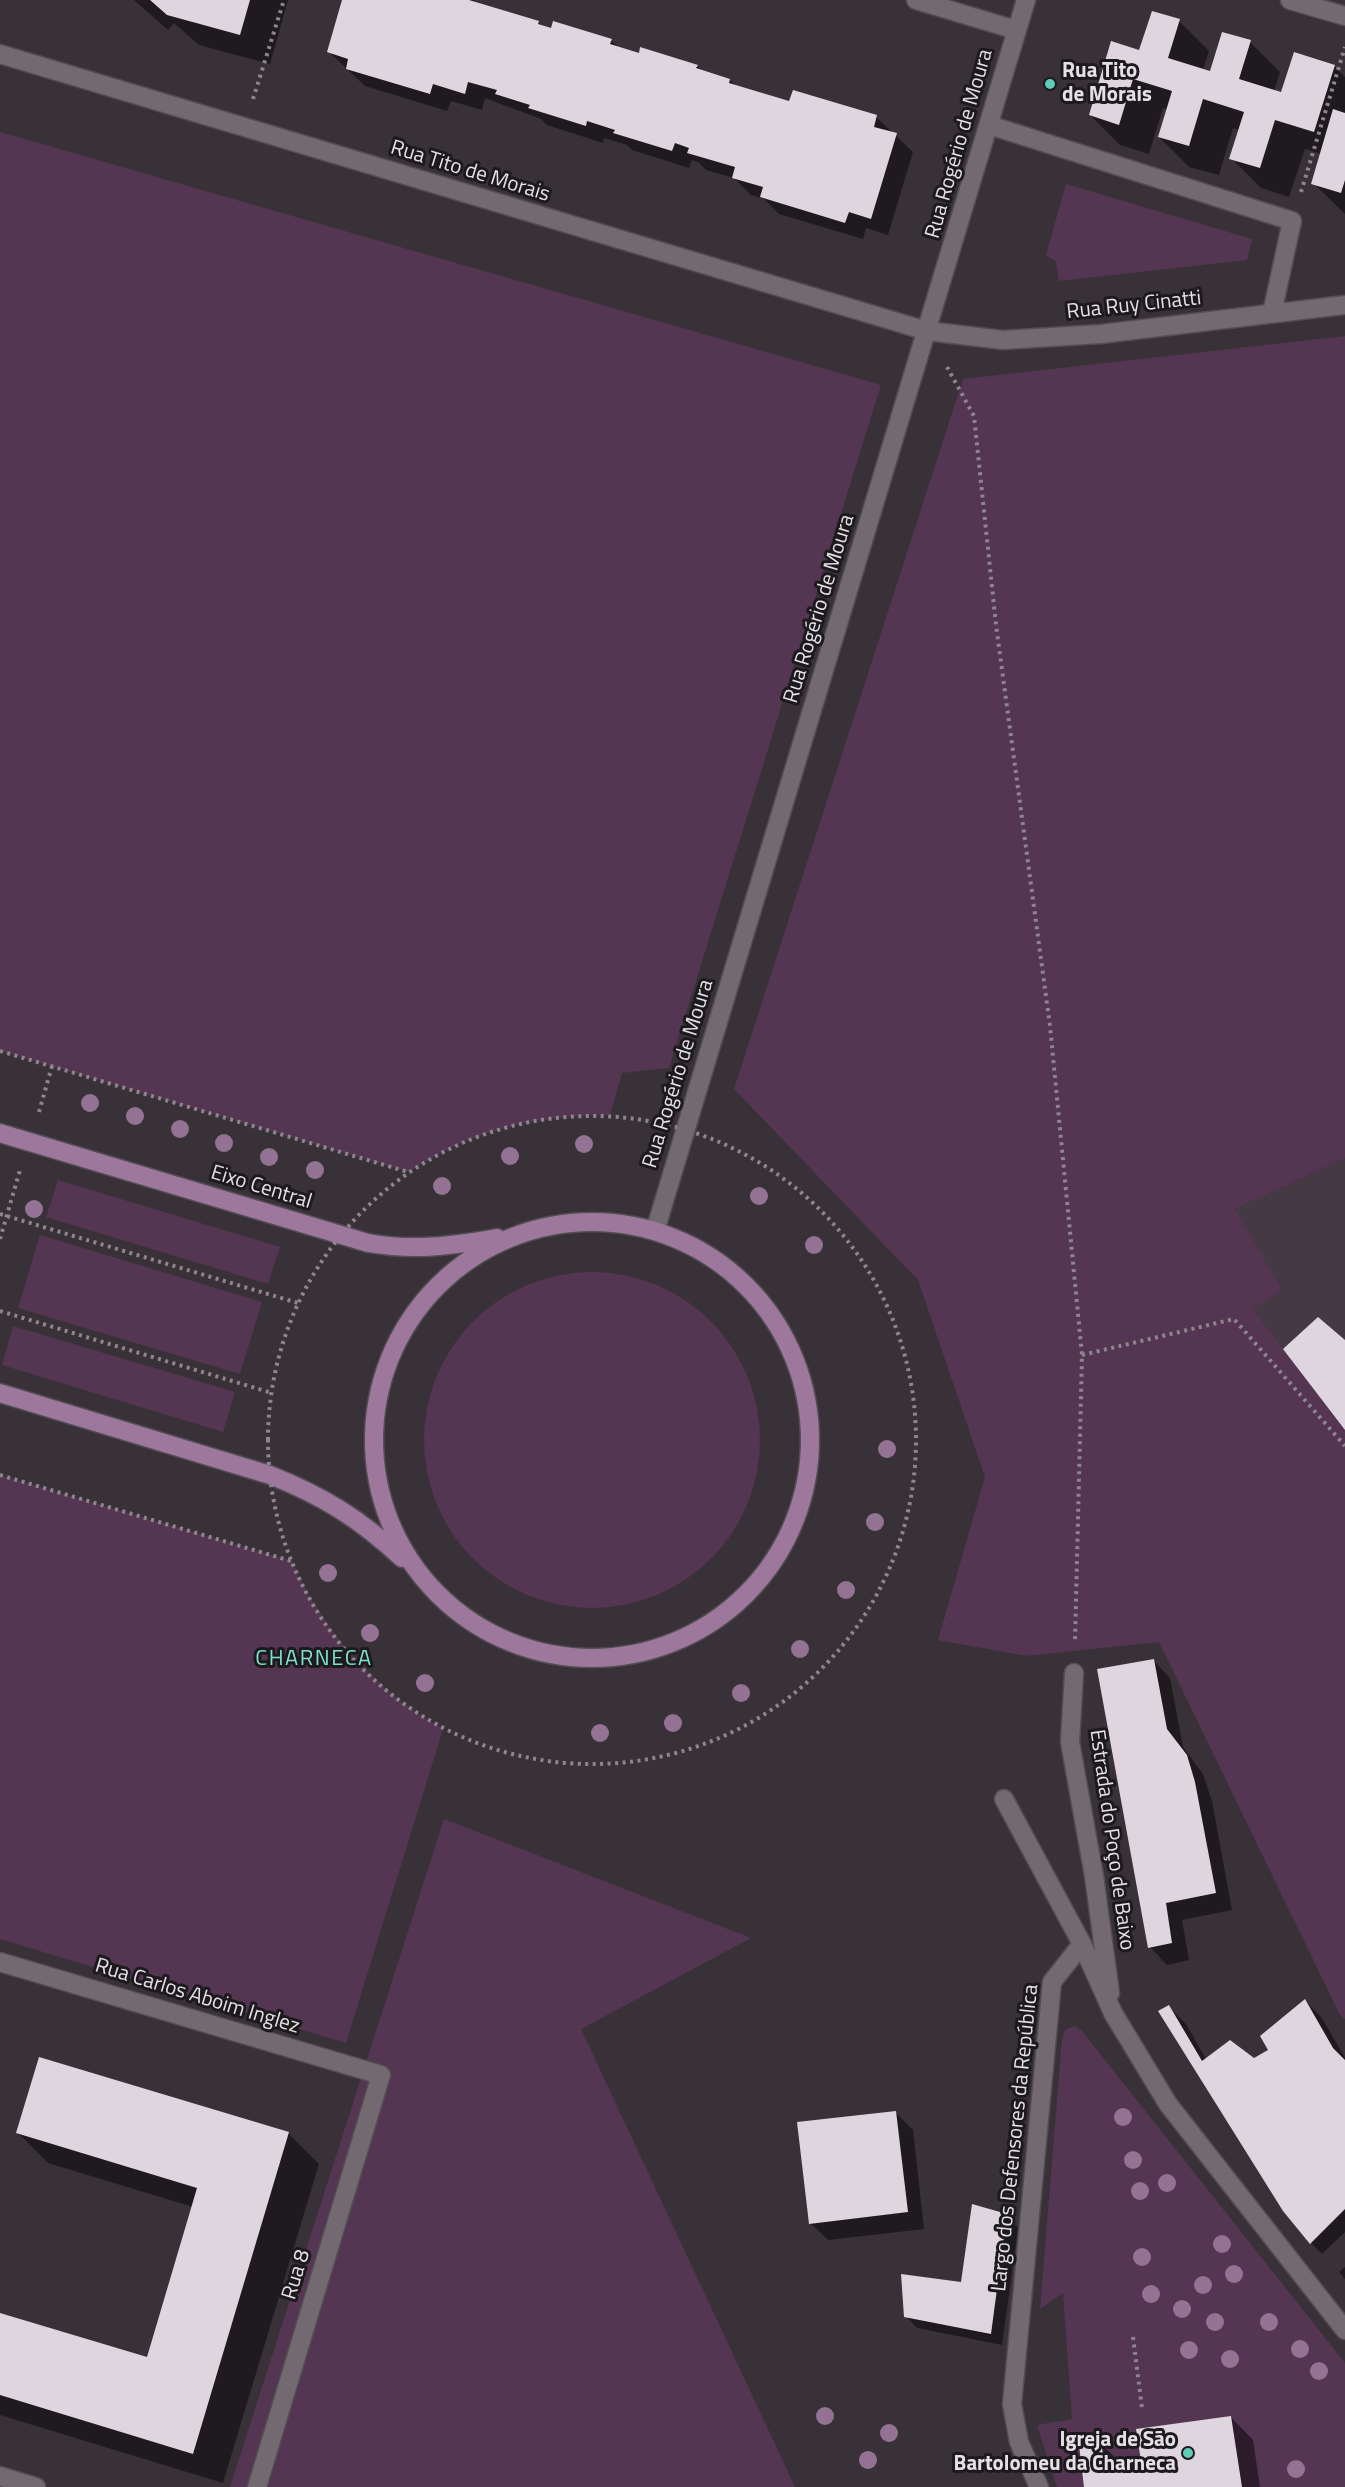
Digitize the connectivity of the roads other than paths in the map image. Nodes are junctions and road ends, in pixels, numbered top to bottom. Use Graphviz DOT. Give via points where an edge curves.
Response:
graph roads {
  1 [pos="916,0"];
  2 [pos="1026,0"];
  3 [pos="1290,0"];
  4 [pos="1345,16"];
  5 [pos="1016,30"];
  6 [pos="0,54"];
  7 [pos="989,125"];
  8 [pos="1345,305"];
  9 [pos="1272,313"];
  10 [pos="927,331"];
  11 [pos="0,1133"];
  12 [pos="656,1231"];
  13 [pos="513,1236"];
  14 [pos="0,1393"];
  15 [pos="419,1574"];
  16 [pos="1074,1673"];
  17 [pos="1004,1799"];
  18 [pos="1082,1944"];
  19 [pos="0,1962"];
  20 [pos="1113,2013"];
  21 [pos="381,2075"];
  22 [pos="1345,2330"];
  23 [pos="0,2476"];
  24 [pos="36,2487"];
  25 [pos="257,2487"];
  26 [pos="1039,2487"];
  1 -- 5 [label="street"];
  2 -- 5 [label="street, Rua Rogério de Moura"];
  3 -- 4 [label="street"];
  5 -- 7 [label="street, Rua Rogério de Moura"];
  6 -- 10 [label="street, Rua Tito de Morais"];
  7 -- 9 [label="street" via="1292,221"];
  7 -- 10 [label="street, Rua Rogério de Moura"];
  8 -- 9 [label="street, Rua Ruy Cinatti"];
  9 -- 10 [label="street, Rua Ruy Cinatti" via="1101,334 1003,340"];
  10 -- 12 [label="street, Rua Rogério de Moura"];
  11 -- 13 [label="main road, Eixo Central" via="340,1235 402,1249"];
  12 -- 13 [label="main road" via="605,1221 574,1222"];
  12 -- 15 [label="main road" via="695,1247 745,1284 766,1307 796,1361 810,1422 806,1485 798,1515 769,1569 741,1600 699,1631 661,1648 611,1659 548,1655 490,1634 464,1618"];
  13 -- 15 [label="main road" via="459,1266 436,1287 405,1329 386,1366 374,1427 380,1490 388,1520"];
  14 -- 15 [label="main road" via="270,1475 310,1491 346,1511"];
  16 -- 20 [label="street, Estrada do Poço de Baixo" via="1070,1742"];
  17 -- 18 [label="street"];
  18 -- 20 [label="street"];
  18 -- 26 [label="street, Largo dos Defensores da República" via="1052,1982 1012,2404 1019,2442"];
  19 -- 21 [label="street, Rua Carlos Aboim Inglez"];
  20 -- 22 [label="street" via="1168,2104"];
  21 -- 25 [label="street, Rua 8"];
  23 -- 24 [label="street"];
}
